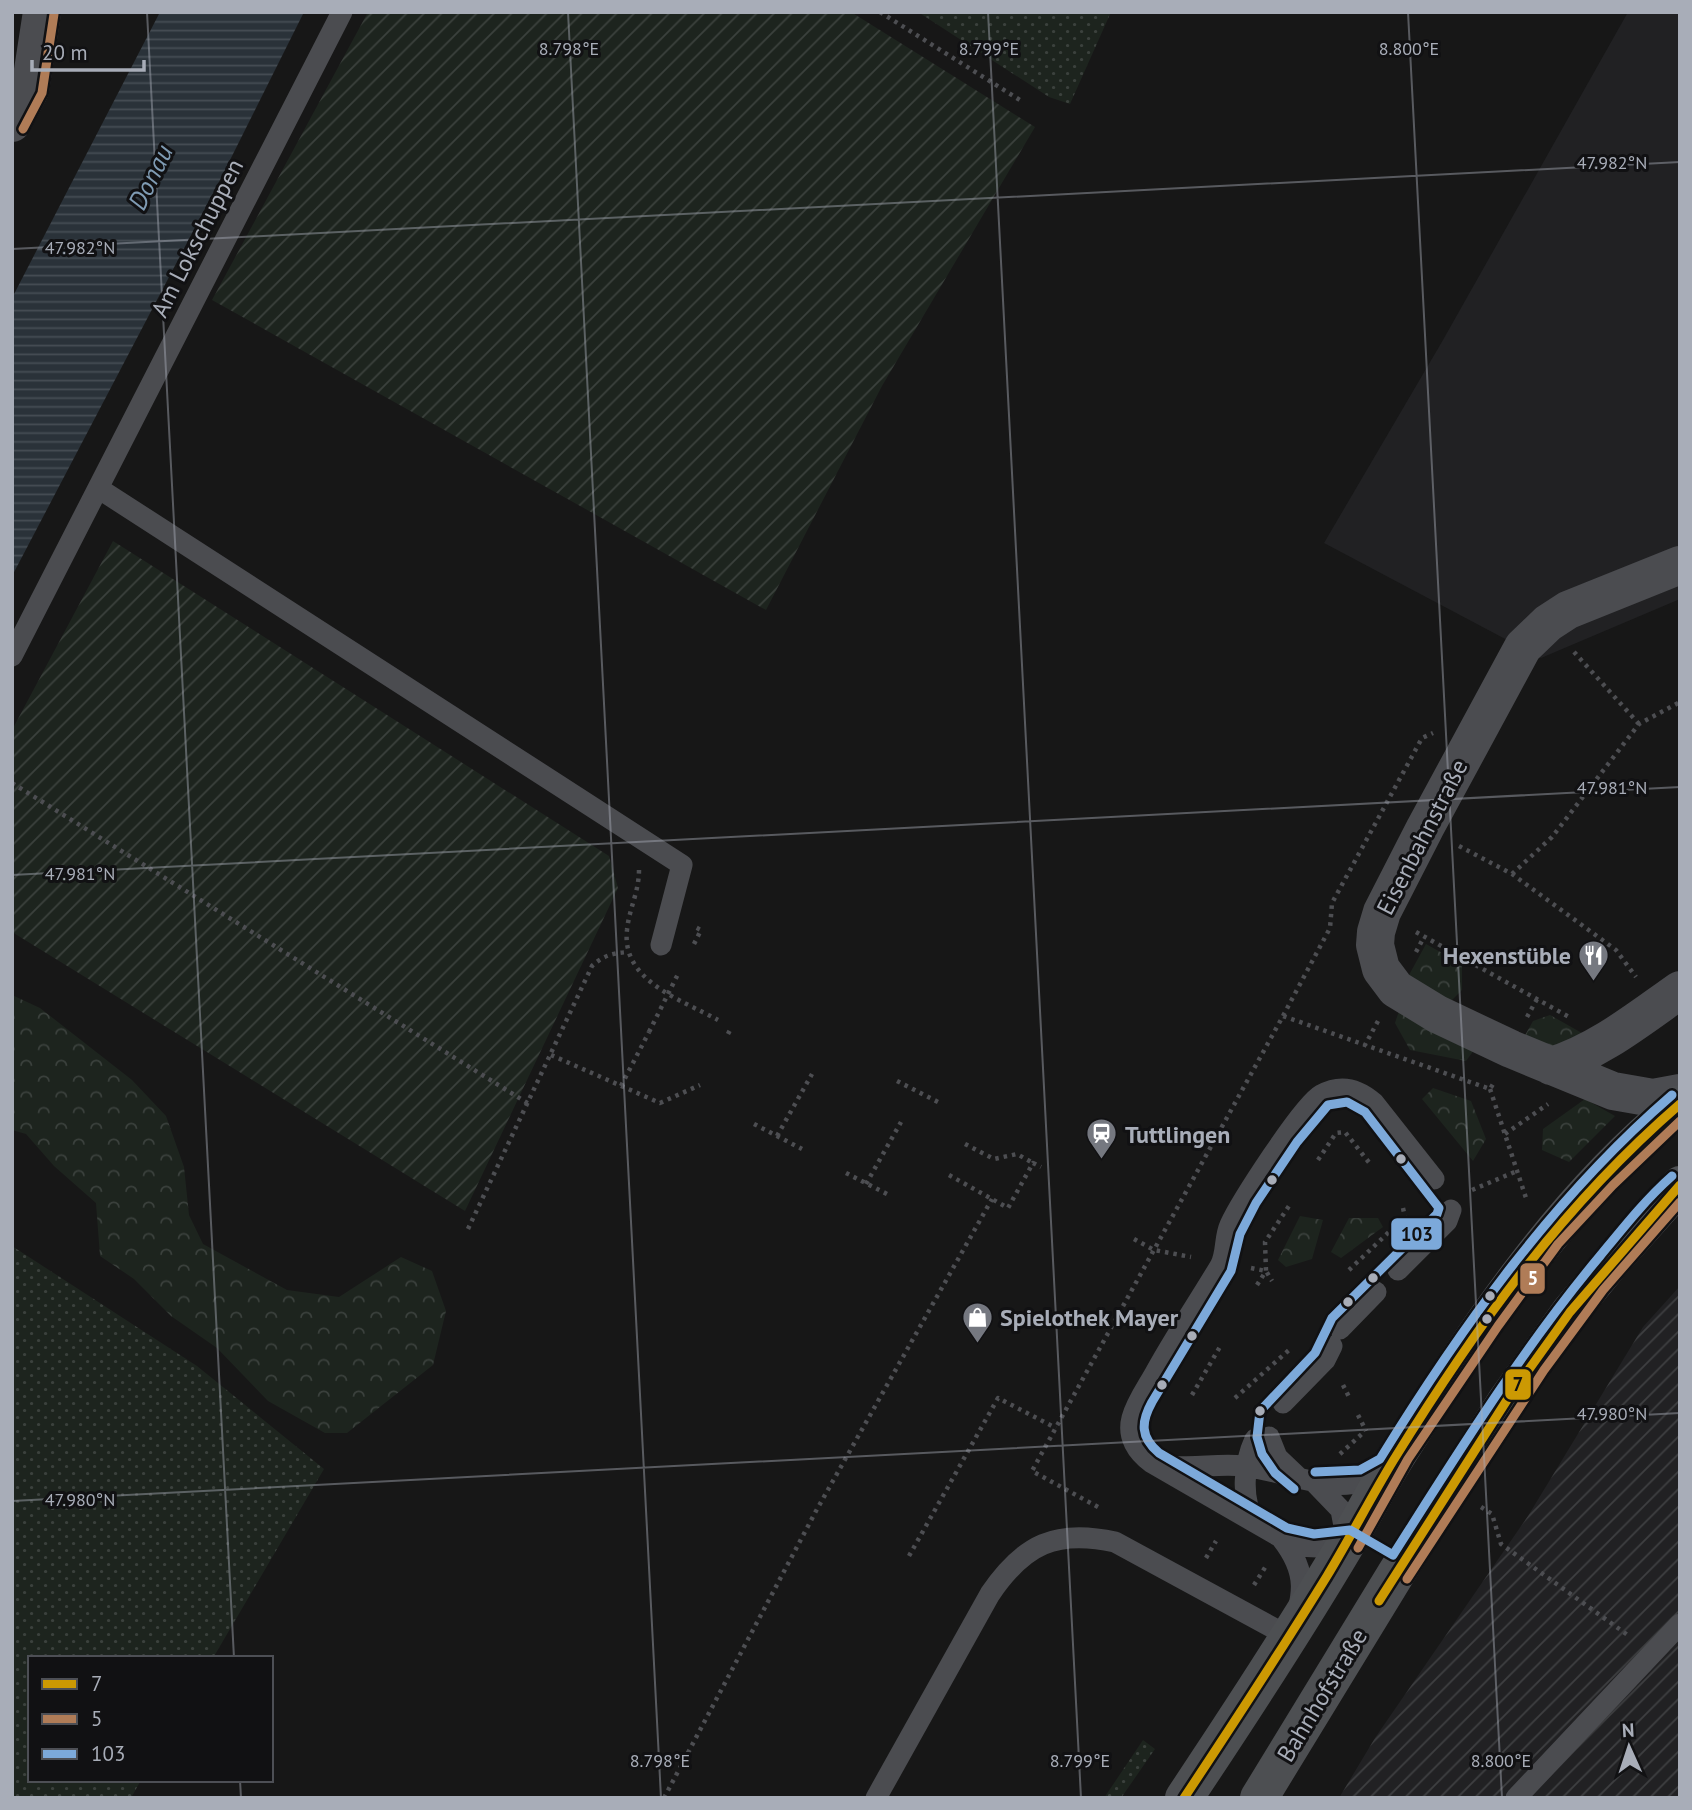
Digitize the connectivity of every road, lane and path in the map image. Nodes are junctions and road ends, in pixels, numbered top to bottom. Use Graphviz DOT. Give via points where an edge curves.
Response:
graph roads {
  1 [pos="41,12"];
  2 [pos="342,12"];
  3 [pos="880,12"];
  4 [pos="1023,102"];
  5 [pos="12,123"];
  6 [pos="98,488"];
  7 [pos="1680,565"];
  8 [pos="1548,623"];
  9 [pos="12,656"];
  10 [pos="1680,702"];
  11 [pos="1639,724"];
  12 [pos="12,783"];
  13 [pos="1425,828"];
  14 [pos="1512,874"];
  15 [pos="1382,912"];
  16 [pos="661,945"];
  17 [pos="629,952"];
  18 [pos="678,974"];
  19 [pos="1668,998"];
  20 [pos="1572,1018"];
  21 [pos="731,1028"];
  22 [pos="728,1034"];
  23 [pos="551,1055"];
  24 [pos="1551,1066"];
  25 [pos="812,1074"];
  26 [pos="897,1081"];
  27 [pos="700,1085"];
  28 [pos="621,1086"];
  29 [pos="1490,1089"];
  30 [pos="1680,1093"];
  31 [pos="938,1102"];
  32 [pos="529,1104"];
  33 [pos="1680,1104"];
  34 [pos="901,1122"];
  35 [pos="754,1124"];
  36 [pos="777,1136"];
  37 [pos="965,1144"];
  38 [pos="802,1149"];
  39 [pos="1318,1160"];
  40 [pos="1033,1163"];
  41 [pos="1371,1165"];
  42 [pos="1041,1167"];
  43 [pos="1517,1171"];
  44 [pos="846,1173"];
  45 [pos="949,1175"];
  46 [pos="1434,1180"];
  47 [pos="866,1184"];
  48 [pos="1680,1185"];
  49 [pos="1471,1190"];
  50 [pos="887,1194"];
  51 [pos="992,1199"];
  52 [pos="1291,1203"];
  53 [pos="1528,1205"];
  54 [pos="1403,1208"];
  55 [pos="1451,1210"];
  56 [pos="1405,1217"];
  57 [pos="468,1229"];
  58 [pos="1134,1239"];
  59 [pos="1154,1250"];
  60 [pos="1398,1270"];
  61 [pos="1257,1285"];
  62 [pos="1376,1292"];
  63 [pos="1222,1345"];
  64 [pos="1293,1347"];
  65 [pos="1192,1395"];
  66 [pos="1235,1398"];
  67 [pos="1283,1403"];
  68 [pos="1357,1415"];
  69 [pos="1056,1428"];
  70 [pos="1366,1431"];
  71 [pos="1152,1463"];
  72 [pos="1389,1468"];
  73 [pos="1309,1481"];
  74 [pos="1492,1514"];
  75 [pos="1269,1531"];
  76 [pos="1216,1541"];
  77 [pos="1347,1542"];
  78 [pos="909,1556"];
  79 [pos="1203,1564"];
  80 [pos="1397,1572"];
  81 [pos="1680,1624"];
  82 [pos="1290,1637"];
  83 [pos="1653,1653"];
  84 [pos="1338,1667"];
  85 [pos="664,1798"];
  86 [pos="876,1798"];
  87 [pos="1184,1798"];
  88 [pos="1259,1798"];
  89 [pos="1516,1798"];
  1 -- 5 [label="street" via="30,90"];
  2 -- 6 [label="lane, Am Lokschuppen"];
  3 -- 4 [label="path"];
  6 -- 9 [label="lane, Am Lokschuppen"];
  6 -- 16 [label="lane" via="682,865"];
  7 -- 8 [label="street, Eisenbahnstraße" via="1568,610"];
  8 -- 11 [label="path"];
  8 -- 13 [label="street, Eisenbahnstraße" via="1514,661"];
  10 -- 11 [label="path"];
  11 -- 14 [label="path" via="1552,836"];
  12 -- 32 [label="path"];
  13 -- 14 [label="path"];
  13 -- 15 [label="street, Eisenbahnstraße"];
  14 -- 19 [label="path" via="1616,950"];
  15 -- 20 [label="path"];
  15 -- 24 [label="street, Eisenbahnstraße" via="1376,953 1381,970 1396,989 1437,1014"];
  17 -- 23 [label="path" via="603,956 592,966"];
  18 -- 28 [label="path, bridge"];
  19 -- 24 [label="street" via="1575,1058"];
  21 -- 22 [label="path"];
  23 -- 28 [label="path"];
  23 -- 32 [label="path"];
  24 -- 30 [label="street, Eisenbahnstraße" via="1628,1095 1654,1098"];
  25 -- 36 [label="path"];
  26 -- 31 [label="path"];
  27 -- 28 [label="path" via="660,1103"];
  29 -- 43 [label="path"];
  32 -- 57 [label="path"];
  33 -- 72 [label="main road" via="1604,1175 1549,1236"];
  34 -- 47 [label="path"];
  35 -- 36 [label="path"];
  36 -- 38 [label="path"];
  37 -- 40 [label="path" via="994,1159 1017,1154"];
  39 -- 41 [label="path" via="1336,1133 1345,1132"];
  40 -- 42 [label="path"];
  40 -- 51 [label="path" via="1008,1208"];
  43 -- 49 [label="path"];
  43 -- 53 [label="path"];
  44 -- 47 [label="path"];
  45 -- 51 [label="path"];
  46 -- 71 [label="lane" via="1364,1094 1332,1090 1318,1097 1262,1170 1229,1226 1222,1262 1137,1405 1131,1431 1134,1444"];
  47 -- 50 [label="path"];
  48 -- 80 [label="main road, Bahnhofstraße" via="1570,1312 1507,1400"];
  51 -- 85 [label="path" via="816,1511"];
  52 -- 61 [label="path" via="1265,1242 1266,1271"];
  54 -- 56 [label="path"];
  55 -- 60 [label="lane" via="1447,1221"];
  58 -- 59 [label="path"];
  62 -- 67 [label="lane" via="1336,1337 1325,1360"];
  63 -- 65 [label="path"];
  64 -- 66 [label="path"];
  68 -- 70 [label="path"];
  69 -- 78 [label="path" via="998,1398"];
  71 -- 73 [label="lane" via="1240,1466"];
  71 -- 75 [label="lane"];
  72 -- 73 [label="lane" via="1363,1482"];
  72 -- 77 [label="main road"];
  73 -- 75 [label="lane" via="1292,1473 1262,1438 1248,1461 1246,1488 1249,1510"];
  73 -- 77 [label="lane" via="1341,1510"];
  74 -- 83 [label="path" via="1501,1544"];
  75 -- 77 [label="lane" via="1296,1546"];
  75 -- 82 [label="lane" via="1298,1563 1303,1586"];
  76 -- 79 [label="path"];
  77 -- 80 [label="main road"];
  77 -- 82 [label="main road"];
  80 -- 84 [label="main road, Bahnhofstraße"];
  81 -- 83 [label="lane"];
  82 -- 84 [label="main road"];
  82 -- 86 [label="lane" via="1115,1542 1069,1536 1055,1540 1023,1556 1003,1575"];
  82 -- 87 [label="main road"];
  83 -- 89 [label="lane"];
  84 -- 88 [label="main road, Bahnhofstraße"];
}
